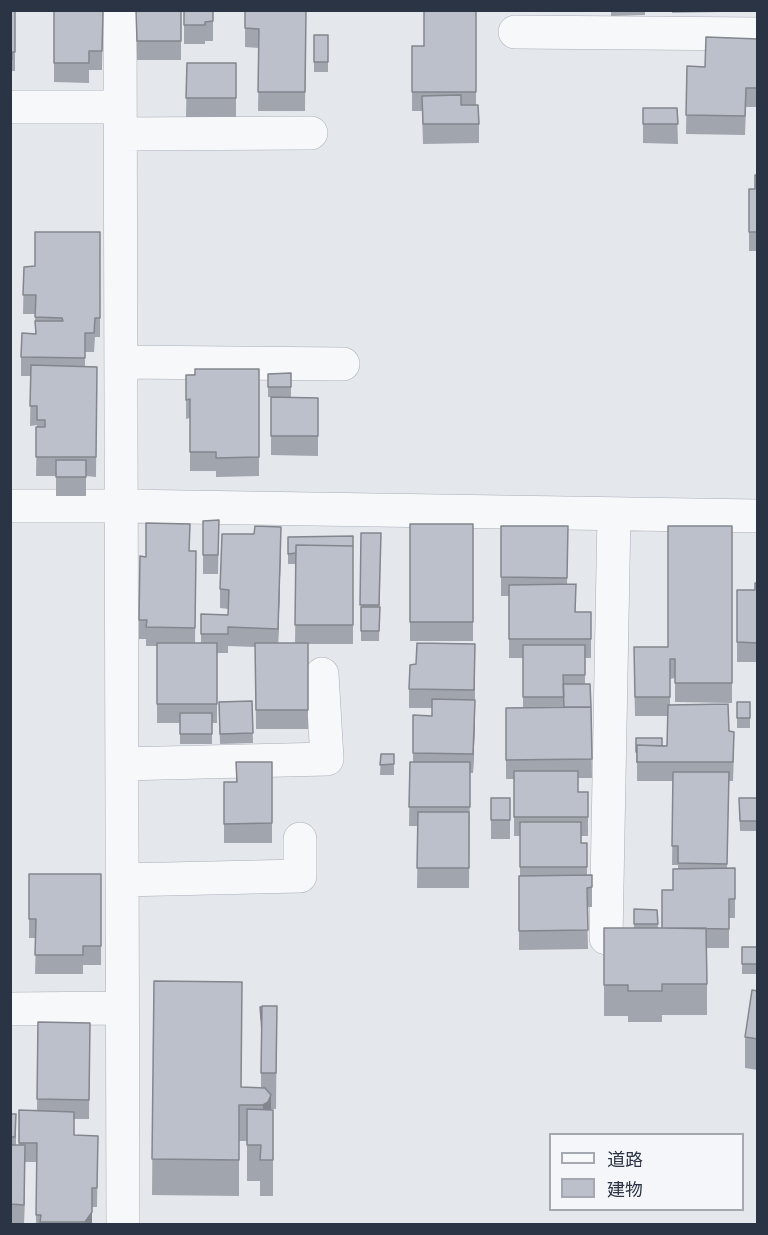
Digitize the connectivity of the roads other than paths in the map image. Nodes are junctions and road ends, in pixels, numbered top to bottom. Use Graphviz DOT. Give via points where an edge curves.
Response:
graph roads {
  1 [pos="120,10"];
  2 [pos="515,32"];
  3 [pos="758,34"];
  4 [pos="10,107"];
  5 [pos="120,120"];
  6 [pos="311,133"];
  7 [pos="121,363"];
  8 [pos="342,364"];
  9 [pos="10,506"];
  10 [pos="122,506"];
  11 [pos="614,513"];
  12 [pos="758,516"];
  13 [pos="322,674"];
  14 [pos="122,764"];
  15 [pos="300,839"];
  16 [pos="122,880"];
  17 [pos="606,938"];
  18 [pos="122,1008"];
  19 [pos="10,1009"];
  20 [pos="123,1224"];
  1 -- 5 [label="street"];
  2 -- 3 [label="street"];
  4 -- 5 [label="street"];
  5 -- 6 [label="street"];
  5 -- 7 [label="street"];
  7 -- 8 [label="street"];
  7 -- 10 [label="street"];
  9 -- 10 [label="street"];
  10 -- 11 [label="street"];
  10 -- 14 [label="street"];
  11 -- 12 [label="street"];
  11 -- 17 [label="street"];
  13 -- 14 [label="street" via="327,759"];
  14 -- 16 [label="street"];
  15 -- 16 [label="street" via="300,876"];
  16 -- 18 [label="street"];
  18 -- 19 [label="street"];
  18 -- 20 [label="street"];
}
